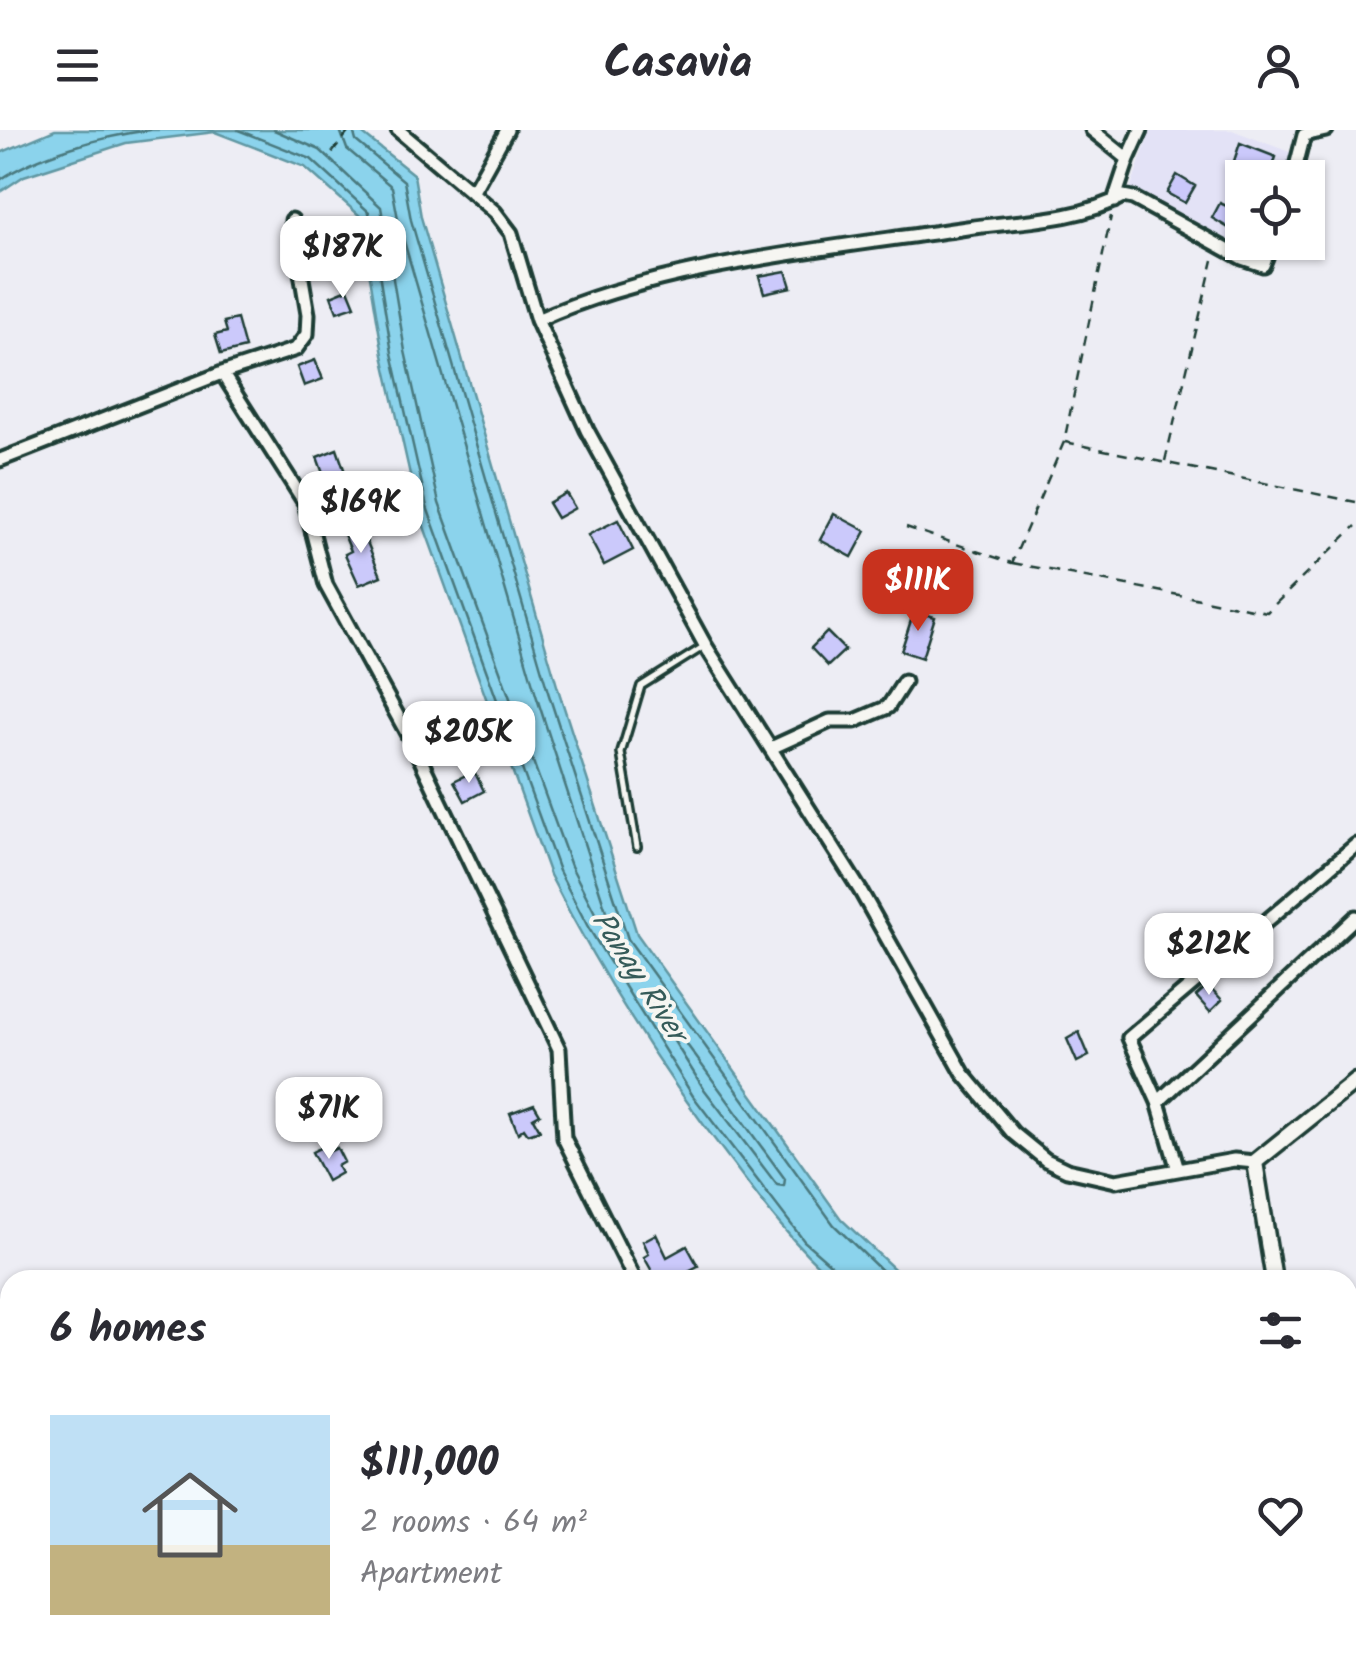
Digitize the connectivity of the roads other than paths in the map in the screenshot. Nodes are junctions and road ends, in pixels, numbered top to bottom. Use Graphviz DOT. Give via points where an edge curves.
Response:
graph roads {
  1 [pos="398,130"];
  2 [pos="507,130"];
  3 [pos="1092,130"];
  4 [pos="1141,130"];
  5 [pos="1326,130"];
  6 [pos="1128,159"];
  7 [pos="1298,160"];
  8 [pos="472,193"];
  9 [pos="1114,201"];
  10 [pos="292,220"];
  11 [pos="1225,249"];
  12 [pos="537,320"];
  13 [pos="222,374"];
  14 [pos="0,460"];
  15 [pos="705,645"];
  16 [pos="904,682"];
  17 [pos="771,748"];
  18 [pos="1356,845"];
  19 [pos="637,847"];
  20 [pos="1356,917"];
  21 [pos="1356,1081"];
  22 [pos="1158,1102"];
  23 [pos="1256,1162"];
  24 [pos="1178,1170"];
  25 [pos="630,1270"];
  26 [pos="1272,1270"];
  1 -- 8 [label="street"];
  2 -- 8 [label="street"];
  3 -- 6 [label="street"];
  4 -- 6 [label="street"];
  5 -- 7 [label="street" via="1304,134"];
  6 -- 9 [label="street"];
  8 -- 12 [label="street" via="511,233"];
  9 -- 11 [label="street" via="1133,198"];
  9 -- 12 [label="street" via="1058,216 615,289"];
  10 -- 13 [label="street" via="307,334 296,349"];
  12 -- 15 [label="street" via="587,430"];
  13 -- 14 [label="street"];
  13 -- 25 [label="street" via="305,502 326,585 414,746 560,1048 564,1138"];
  15 -- 17 [label="street"];
  15 -- 19 [label="lane" via="641,686 621,753"];
  16 -- 17 [label="street" via="888,707 855,721 830,721"];
  17 -- 24 [label="street" via="964,1073 1014,1132 1046,1160 1089,1177 1116,1181"];
  18 -- 22 [label="street" via="1129,1038"];
  20 -- 22 [label="street"];
  21 -- 23 [label="street"];
  22 -- 24 [label="street"];
  23 -- 24 [label="street"];
  23 -- 26 [label="street"];
}
